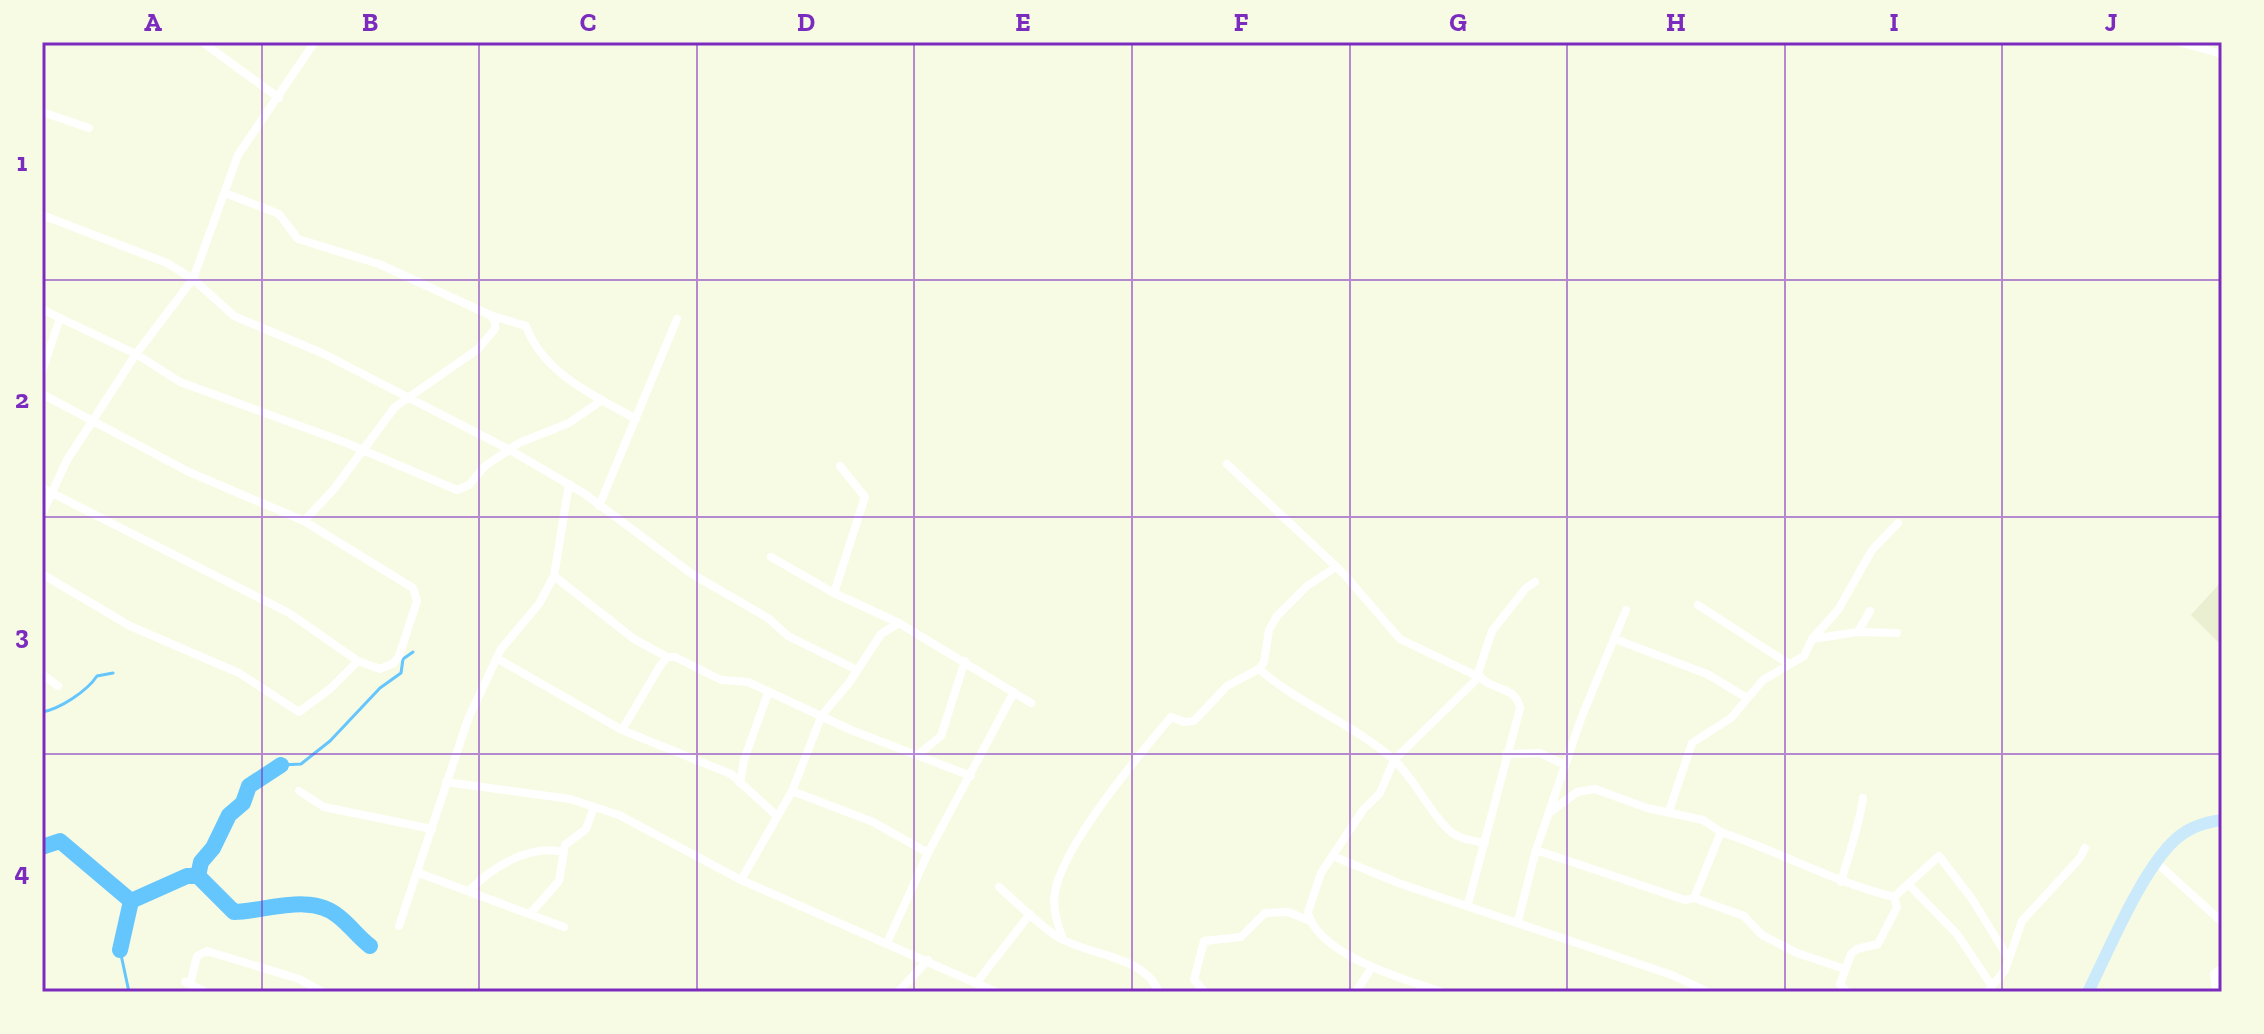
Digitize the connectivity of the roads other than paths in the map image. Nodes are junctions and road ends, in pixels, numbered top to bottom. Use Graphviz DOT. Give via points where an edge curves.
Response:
graph roads {
  1 [pos="202,42"];
  2 [pos="2179,42"];
  3 [pos="314,43"];
  4 [pos="2222,54"];
  5 [pos="279,98"];
  6 [pos="42,112"];
  7 [pos="89,128"];
  8 [pos="225,193"];
  9 [pos="42,215"];
  10 [pos="193,279"];
  11 [pos="42,309"];
  12 [pos="490,315"];
  13 [pos="60,318"];
  14 [pos="677,319"];
  15 [pos="136,354"];
  16 [pos="42,371"];
  17 [pos="42,394"];
  18 [pos="406,399"];
  19 [pos="602,400"];
  20 [pos="636,419"];
  21 [pos="93,421"];
  22 [pos="510,450"];
  23 [pos="363,451"];
  24 [pos="1227,464"];
  25 [pos="840,466"];
  26 [pos="569,484"];
  27 [pos="42,488"];
  28 [pos="53,493"];
  29 [pos="599,506"];
  30 [pos="42,514"];
  31 [pos="304,521"];
  32 [pos="1898,523"];
  33 [pos="771,557"];
  34 [pos="1336,567"];
  35 [pos="42,574"];
  36 [pos="554,576"];
  37 [pos="1535,582"];
  38 [pos="834,593"];
  39 [pos="1698,605"];
  40 [pos="1626,610"];
  41 [pos="1870,611"];
  42 [pos="899,623"];
  43 [pos="1858,632"];
  44 [pos="1897,633"];
  45 [pos="1615,639"];
  46 [pos="1812,639"];
  47 [pos="667,657"];
  48 [pos="498,659"];
  49 [pos="358,661"];
  50 [pos="965,661"];
  51 [pos="1789,664"];
  52 [pos="1259,669"];
  53 [pos="857,670"];
  54 [pos="42,674"];
  55 [pos="1479,677"];
  56 [pos="58,686"];
  57 [pos="1014,692"];
  58 [pos="768,693"];
  59 [pos="1747,698"];
  60 [pos="1031,703"];
  61 [pos="822,715"];
  62 [pos="622,730"];
  63 [pos="919,754"];
  64 [pos="1506,754"];
  65 [pos="1394,760"];
  66 [pos="1565,765"];
  67 [pos="971,776"];
  68 [pos="446,782"];
  69 [pos="740,783"];
  70 [pos="299,791"];
  71 [pos="792,791"];
  72 [pos="1863,798"];
  73 [pos="594,807"];
  74 [pos="1669,811"];
  75 [pos="1548,813"];
  76 [pos="777,816"];
  77 [pos="2222,820"];
  78 [pos="432,829"];
  79 [pos="1721,832"];
  80 [pos="1485,843"];
  81 [pos="2085,848"];
  82 [pos="1536,850"];
  83 [pos="564,852"];
  84 [pos="928,853"];
  85 [pos="1335,857"];
  86 [pos="2156,862"];
  87 [pos="419,873"];
  88 [pos="741,880"];
  89 [pos="1841,882"];
  90 [pos="1908,884"];
  91 [pos="999,887"];
  92 [pos="469,891"];
  93 [pos="1894,897"];
  94 [pos="1694,898"];
  95 [pos="1468,904"];
  96 [pos="530,914"];
  97 [pos="1030,914"];
  98 [pos="1310,921"];
  99 [pos="1518,921"];
  100 [pos="2222,922"];
  101 [pos="399,926"];
  102 [pos="564,927"];
  103 [pos="1063,940"];
  104 [pos="887,943"];
  105 [pos="2009,959"];
  106 [pos="928,960"];
  107 [pos="1372,967"];
  108 [pos="2222,968"];
  109 [pos="1845,969"];
  110 [pos="977,982"];
  111 [pos="1990,989"];
  112 [pos="206,992"];
  113 [pos="323,992"];
  114 [pos="898,992"];
  115 [pos="996,992"];
  116 [pos="1159,992"];
  117 [pos="1205,992"];
  118 [pos="1356,992"];
  119 [pos="1442,992"];
  120 [pos="1708,992"];
  121 [pos="1847,992"];
  122 [pos="2088,992"];
  123 [pos="2216,992"];
  1 -- 5 [label="street"];
  2 -- 4 [label="street"];
  3 -- 5 [label="street"];
  5 -- 8 [label="street" via="238,155"];
  6 -- 7 [label="street"];
  8 -- 10 [label="street"];
  8 -- 12 [label="street" via="279,214 298,239 379,264"];
  9 -- 10 [label="street" via="167,263"];
  10 -- 15 [label="street"];
  10 -- 18 [label="street" via="234,316 324,354"];
  11 -- 13 [label="street"];
  12 -- 18 [label="street" via="495,329 478,349"];
  12 -- 19 [label="street" via="526,326 543,358"];
  13 -- 15 [label="street"];
  13 -- 16 [label="street"];
  14 -- 20 [label="street"];
  15 -- 21 [label="street"];
  15 -- 23 [label="street" via="180,382"];
  17 -- 21 [label="street"];
  18 -- 22 [label="street"];
  18 -- 23 [label="street"];
  19 -- 20 [label="street"];
  19 -- 22 [label="street" via="569,423"];
  20 -- 29 [label="street"];
  21 -- 28 [label="street"];
  21 -- 31 [label="street" via="189,472"];
  22 -- 23 [label="street" via="457,490"];
  22 -- 26 [label="street"];
  23 -- 31 [label="street"];
  24 -- 34 [label="street"];
  25 -- 38 [label="street" via="865,497"];
  26 -- 29 [label="street"];
  26 -- 36 [label="street"];
  27 -- 28 [label="street"];
  28 -- 30 [label="street"];
  28 -- 49 [label="street" via="289,613"];
  29 -- 53 [label="street" via="788,636"];
  31 -- 49 [label="street" via="413,588 417,601 394,663 380,669"];
  32 -- 46 [label="street" via="1872,550 1838,610"];
  33 -- 38 [label="street"];
  34 -- 52 [label="street" via="1277,616"];
  34 -- 55 [label="street" via="1400,639"];
  35 -- 49 [label="street" via="130,626 239,673 299,712"];
  36 -- 47 [label="street" via="634,639"];
  36 -- 48 [label="street"];
  37 -- 55 [label="street" via="1492,631"];
  38 -- 42 [label="street"];
  39 -- 51 [label="street"];
  40 -- 45 [label="street"];
  41 -- 43 [label="street"];
  42 -- 50 [label="street"];
  42 -- 53 [label="street" via="881,634"];
  43 -- 44 [label="street"];
  43 -- 46 [label="street"];
  45 -- 59 [label="street" via="1707,674"];
  45 -- 66 [label="street"];
  46 -- 51 [label="street" via="1804,656"];
  47 -- 58 [label="street"];
  47 -- 62 [label="street"];
  48 -- 62 [label="street"];
  48 -- 68 [label="street" via="468,719"];
  50 -- 57 [label="street"];
  50 -- 63 [label="street" via="941,736"];
  51 -- 59 [label="street"];
  52 -- 65 [label="street"];
  52 -- 103 [label="street" via="1227,686 1194,721 1171,717 1086,831 1055,891"];
  53 -- 61 [label="street"];
  54 -- 56 [label="street"];
  55 -- 64 [label="street" via="1519,701"];
  55 -- 65 [label="street"];
  57 -- 60 [label="street"];
  57 -- 67 [label="street"];
  58 -- 61 [label="street"];
  58 -- 69 [label="street"];
  59 -- 74 [label="street" via="1731,718 1692,743"];
  61 -- 63 [label="street"];
  61 -- 71 [label="street"];
  62 -- 69 [label="street" via="722,770"];
  63 -- 67 [label="street"];
  64 -- 66 [label="street" via="1540,753"];
  64 -- 80 [label="street"];
  65 -- 80 [label="street" via="1451,833"];
  65 -- 85 [label="street" via="1380,793 1363,810"];
  66 -- 75 [label="street"];
  67 -- 84 [label="street"];
  68 -- 73 [label="street"];
  68 -- 78 [label="street"];
  69 -- 76 [label="street"];
  70 -- 78 [label="street" via="324,807"];
  71 -- 76 [label="street"];
  71 -- 84 [label="street" via="873,822"];
  72 -- 89 [label="street" via="1860,826 1847,851"];
  73 -- 83 [label="street" via="586,829"];
  73 -- 88 [label="street"];
  74 -- 75 [label="street" via="1586,789"];
  74 -- 79 [label="street" via="1703,820"];
  75 -- 82 [label="street"];
  76 -- 88 [label="street"];
  77 -- 86 [label="street" via="2178,837"];
  78 -- 87 [label="street"];
  79 -- 89 [label="street"];
  79 -- 94 [label="street"];
  80 -- 95 [label="street"];
  81 -- 105 [label="street" via="2022,921"];
  82 -- 94 [label="street" via="1647,885 1677,900"];
  82 -- 99 [label="street"];
  83 -- 92 [label="street" via="544,849 527,854 489,872"];
  83 -- 96 [label="street" via="559,881"];
  84 -- 104 [label="street"];
  85 -- 95 [label="street"];
  85 -- 98 [label="street" via="1315,888"];
  86 -- 100 [label="street"];
  86 -- 122 [label="street"];
  87 -- 92 [label="street"];
  87 -- 101 [label="street"];
  88 -- 104 [label="street"];
  89 -- 93 [label="street"];
  90 -- 93 [label="street"];
  90 -- 105 [label="street" via="1935,856 1942,858"];
  90 -- 111 [label="street" via="1957,934"];
  91 -- 97 [label="street"];
  92 -- 96 [label="street"];
  93 -- 109 [label="street" via="1897,907 1878,944 1857,949"];
  94 -- 109 [label="street" via="1744,916 1762,935 1797,953"];
  95 -- 99 [label="street"];
  96 -- 102 [label="street"];
  97 -- 103 [label="street"];
  97 -- 110 [label="street"];
  98 -- 107 [label="street" via="1323,936"];
  98 -- 117 [label="street" via="1288,912 1265,913 1241,937 1204,941 1194,980"];
  99 -- 120 [label="street"];
  103 -- 116 [label="street" via="1124,961"];
  104 -- 106 [label="street"];
  105 -- 111 [label="street"];
  106 -- 110 [label="street"];
  106 -- 114 [label="street"];
  107 -- 118 [label="street"];
  107 -- 119 [label="street"];
  108 -- 123 [label="street" via="2212,978"];
  109 -- 121 [label="street" via="1840,984"];
  110 -- 115 [label="street"];
  112 -- 113 [label="street" via="187,983 197,956 207,951 299,979"];
}
